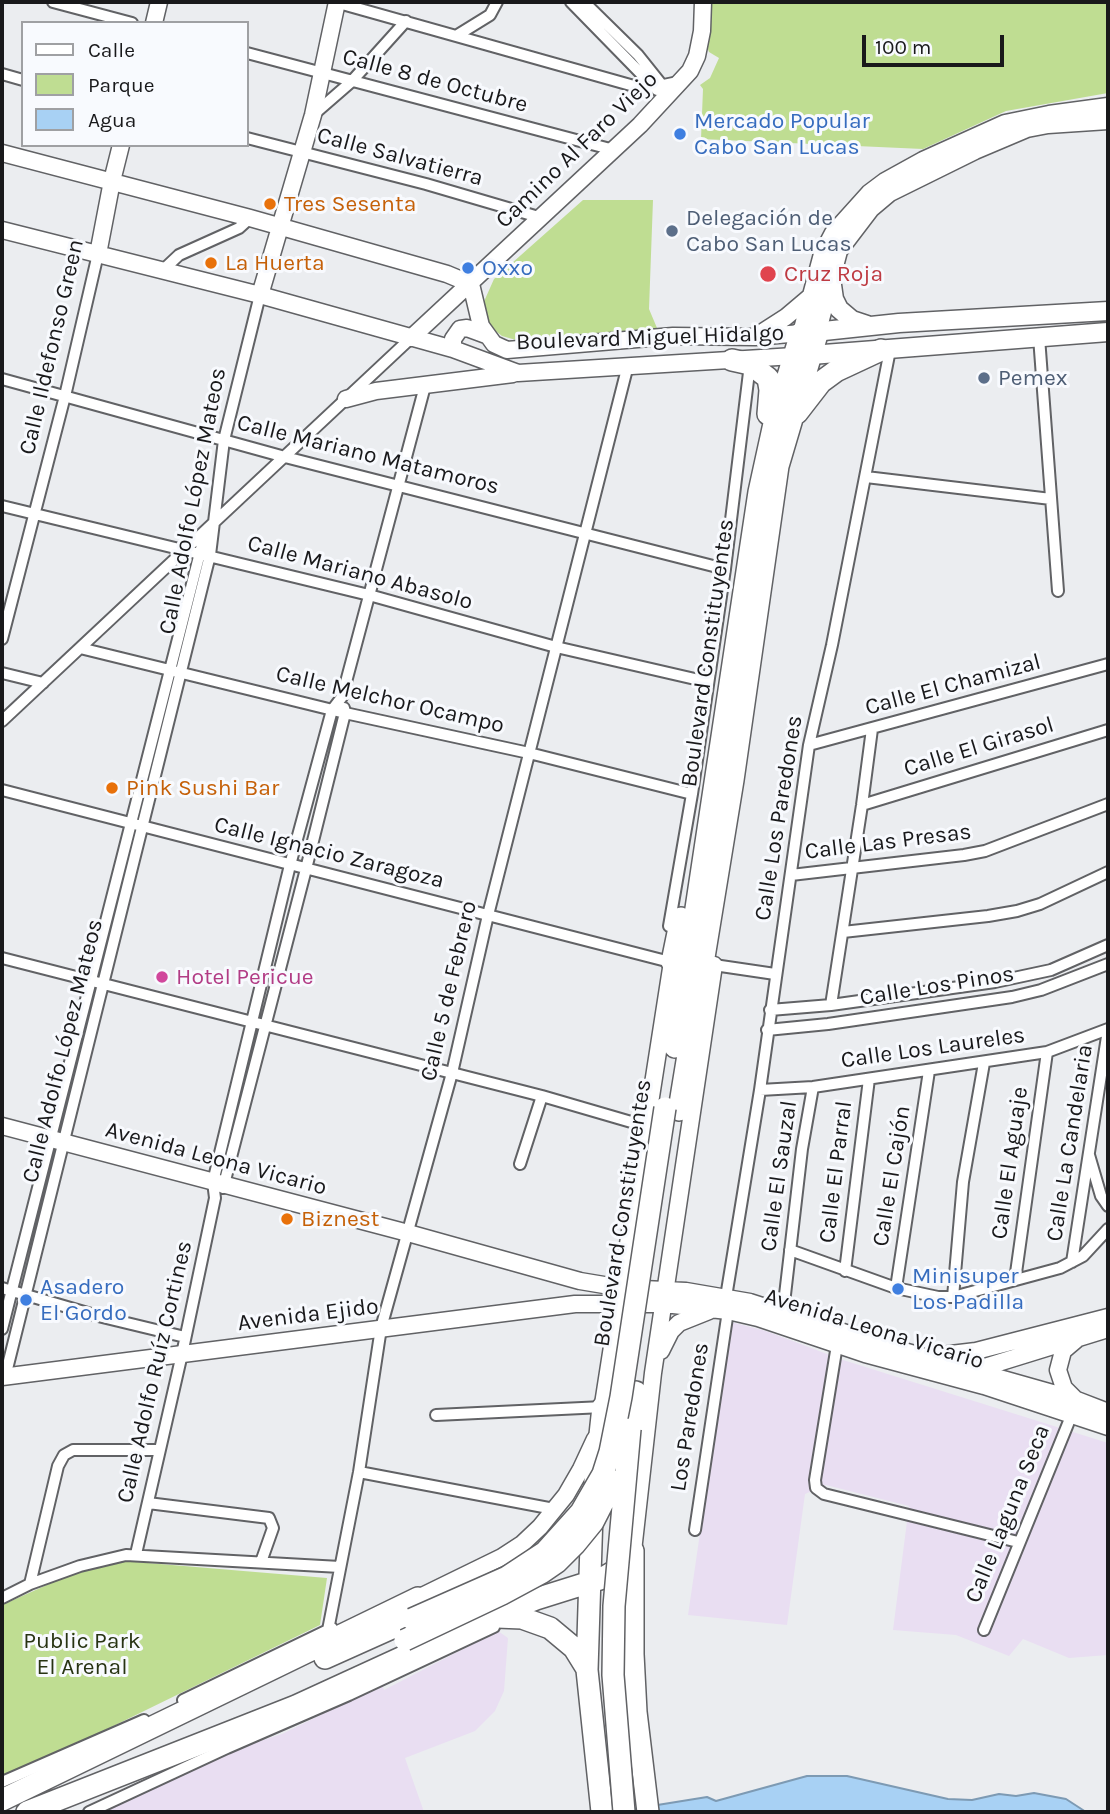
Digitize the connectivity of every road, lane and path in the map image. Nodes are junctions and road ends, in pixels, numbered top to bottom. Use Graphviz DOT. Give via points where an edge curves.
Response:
graph roads {
  1 [pos="52,2"];
  2 [pos="159,2"];
  3 [pos="337,2"];
  4 [pos="497,2"];
  5 [pos="571,2"];
  6 [pos="584,2"];
  7 [pos="703,2"];
  8 [pos="124,21"];
  9 [pos="154,21"];
  10 [pos="406,21"];
  11 [pos="456,36"];
  12 [pos="248,53"];
  13 [pos="2,74"];
  14 [pos="324,74"];
  15 [pos="21,79"];
  16 [pos="351,82"];
  17 [pos="662,92"];
  18 [pos="1108,106"];
  19 [pos="313,115"];
  20 [pos="1108,121"];
  21 [pos="248,138"];
  22 [pos="120,147"];
  23 [pos="614,149"];
  24 [pos="302,152"];
  25 [pos="2,153"];
  26 [pos="112,181"];
  27 [pos="250,218"];
  28 [pos="542,218"];
  29 [pos="280,227"];
  30 [pos="2,230"];
  31 [pos="98,254"];
  32 [pos="497,260"];
  33 [pos="162,271"];
  34 [pos="831,278"];
  35 [pos="471,284"];
  36 [pos="260,295"];
  37 [pos="812,295"];
  38 [pos="1108,311"];
  39 [pos="478,314"];
  40 [pos="874,327"];
  41 [pos="809,332"];
  42 [pos="1108,332"];
  43 [pos="486,335"];
  44 [pos="673,336"];
  45 [pos="755,337"];
  46 [pos="1039,337"];
  47 [pos="411,338"];
  48 [pos="453,349"];
  49 [pos="886,350"];
  50 [pos="802,356"];
  51 [pos="741,362"];
  52 [pos="628,365"];
  53 [pos="518,373"];
  54 [pos="2,379"];
  55 [pos="425,386"];
  56 [pos="65,396"];
  57 [pos="346,399"];
  58 [pos="786,433"];
  59 [pos="224,440"];
  60 [pos="285,457"];
  61 [pos="866,477"];
  62 [pos="398,486"];
  63 [pos="759,492"];
  64 [pos="1051,499"];
  65 [pos="2,506"];
  66 [pos="34,514"];
  67 [pos="209,529"];
  68 [pos="585,532"];
  69 [pos="184,551"];
  70 [pos="205,554"];
  71 [pos="725,569"];
  72 [pos="1058,591"];
  73 [pos="369,595"];
  74 [pos="2,639"];
  75 [pos="556,647"];
  76 [pos="80,648"];
  77 [pos="1108,664"];
  78 [pos="175,671"];
  79 [pos="2,673"];
  80 [pos="708,682"];
  81 [pos="43,683"];
  82 [pos="342,697"];
  83 [pos="332,710"];
  84 [pos="345,713"];
  85 [pos="2,721"];
  86 [pos="872,729"];
  87 [pos="1108,730"];
  88 [pos="809,745"];
  89 [pos="529,754"];
  90 [pos="725,778"];
  91 [pos="2,790"];
  92 [pos="692,793"];
  93 [pos="863,804"];
  94 [pos="1108,804"];
  95 [pos="136,826"];
  96 [pos="289,865"];
  97 [pos="853,868"];
  98 [pos="306,869"];
  99 [pos="1108,872"];
  100 [pos="791,875"];
  101 [pos="488,915"];
  102 [pos="843,932"];
  103 [pos="1108,945"];
  104 [pos="2,958"];
  105 [pos="674,962"];
  106 [pos="1108,964"];
  107 [pos="715,965"];
  108 [pos="775,974"];
  109 [pos="90,981"];
  110 [pos="103,984"];
  111 [pos="831,1005"];
  112 [pos="770,1010"];
  113 [pos="251,1023"];
  114 [pos="266,1027"];
  115 [pos="1108,1029"];
  116 [pos="767,1030"];
  117 [pos="1047,1052"];
  118 [pos="984,1063"];
  119 [pos="929,1071"];
  120 [pos="452,1073"];
  121 [pos="869,1079"];
  122 [pos="813,1087"];
  123 [pos="760,1090"];
  124 [pos="542,1096"];
  125 [pos="672,1109"];
  126 [pos="2,1126"];
  127 [pos="645,1126"];
  128 [pos="57,1140"];
  129 [pos="1088,1153"];
  130 [pos="520,1164"];
  131 [pos="218,1188"];
  132 [pos="1108,1206"];
  133 [pos="1108,1229"];
  134 [pos="408,1233"];
  135 [pos="628,1246"];
  136 [pos="790,1250"];
  137 [pos="673,1252"];
  138 [pos="1072,1262"];
  139 [pos="845,1271"];
  140 [pos="1015,1280"];
  141 [pos="580,1281"];
  142 [pos="896,1288"];
  143 [pos="7,1290"];
  144 [pos="25,1295"];
  145 [pos="621,1296"];
  146 [pos="665,1297"];
  147 [pos="953,1297"];
  148 [pos="575,1304"];
  149 [pos="722,1306"];
  150 [pos="783,1312"];
  151 [pos="1108,1317"];
  152 [pos="381,1328"];
  153 [pos="2,1329"];
  154 [pos="1108,1329"];
  155 [pos="185,1337"];
  156 [pos="1078,1339"];
  157 [pos="837,1345"];
  158 [pos="976,1351"];
  159 [pos="182,1354"];
  160 [pos="918,1362"];
  161 [pos="973,1371"];
  162 [pos="3,1377"];
  163 [pos="608,1377"];
  164 [pos="653,1378"];
  165 [pos="984,1386"];
  166 [pos="612,1402"];
  167 [pos="1074,1407"];
  168 [pos="1108,1412"];
  169 [pos="436,1415"];
  170 [pos="1108,1427"];
  171 [pos="630,1429"];
  172 [pos="159,1450"];
  173 [pos="359,1472"];
  174 [pos="148,1503"];
  175 [pos="554,1509"];
  176 [pos="695,1530"];
  177 [pos="1018,1542"];
  178 [pos="633,1551"];
  179 [pos="136,1554"];
  180 [pos="261,1562"];
  181 [pos="340,1567"];
  182 [pos="588,1583"];
  183 [pos="30,1584"];
  184 [pos="2,1598"];
  185 [pos="418,1598"];
  186 [pos="491,1623"];
  187 [pos="588,1624"];
  188 [pos="632,1624"];
  189 [pos="328,1630"];
  190 [pos="984,1630"];
  191 [pos="587,1670"];
  192 [pos="108,1749"];
  193 [pos="2,1782"];
  194 [pos="2,1801"];
  195 [pos="25,1812"];
  196 [pos="89,1812"];
  197 [pos="602,1812"];
  198 [pos="624,1812"];
  199 [pos="648,1812"];
  1 -- 8 [label="street"];
  2 -- 9 [label="street"];
  3 -- 10 [label="street"];
  3 -- 14 [label="street, Calle Adolfo López Mateos"];
  4 -- 11 [label="street" via="490,15"];
  5 -- 17 [label="street"];
  6 -- 17 [label="street" via="638,55"];
  7 -- 17 [label="street, Camino Al Faro Viejo" via="697,57 690,72"];
  10 -- 11 [label="street"];
  10 -- 16 [label="street"];
  11 -- 17 [label="street"];
  12 -- 14 [label="street, Calle 8 de Octubre"];
  13 -- 15 [label="street"];
  14 -- 16 [label="street, Calle 8 de Octubre"];
  14 -- 19 [label="street, Calle Adolfo López Mateos"];
  16 -- 19 [label="street"];
  16 -- 23 [label="street, Calle 8 de Octubre"];
  17 -- 23 [label="street, Camino Al Faro Viejo"];
  18 -- 37 [label="street, Boulevard Constituyentes" via="1004,123 885,181 833,233 822,254"];
  19 -- 24 [label="street, Calle Adolfo López Mateos"];
  20 -- 34 [label="street, Boulevard Constituyentes" via="1027,129 890,193 871,209 839,251"];
  21 -- 24 [label="street, Calle Salvatierra"];
  22 -- 26 [label="street, Calle Ildefonso Green"];
  23 -- 28 [label="street, Camino Al Faro Viejo"];
  24 -- 28 [label="street, Calle Salvatierra"];
  24 -- 29 [label="street, Calle Adolfo López Mateos"];
  25 -- 26 [label="street"];
  26 -- 27 [label="street"];
  26 -- 31 [label="street, Calle Ildefonso Green"];
  27 -- 29 [label="street"];
  27 -- 33 [label="street" via="239,228 179,255"];
  28 -- 32 [label="street, Camino Al Faro Viejo"];
  29 -- 35 [label="street"];
  29 -- 36 [label="street, Calle Adolfo López Mateos"];
  30 -- 31 [label="street, Boulevard Miguel Hidalgo"];
  31 -- 33 [label="street, Boulevard Miguel Hidalgo"];
  31 -- 56 [label="street, Calle Ildefonso Green"];
  32 -- 35 [label="street, Camino Al Faro Viejo"];
  32 -- 39 [label="street"];
  33 -- 36 [label="street, Boulevard Miguel Hidalgo"];
  34 -- 40 [label="main road" via="839,309 852,320"];
  34 -- 41 [label="street, Boulevard Constituyentes"];
  35 -- 39 [label="street, Boulevard Miguel Hidalgo"];
  35 -- 47 [label="street, Camino Al Faro Viejo"];
  36 -- 47 [label="street, Boulevard Miguel Hidalgo"];
  36 -- 59 [label="street, Calle Adolfo López Mateos"];
  37 -- 41 [label="street, Boulevard Constituyentes"];
  37 -- 45 [label="street"];
  38 -- 40 [label="main road, Boulevard Miguel Hidalgo"];
  39 -- 43 [label="street, Boulevard Miguel Hidalgo"];
  40 -- 41 [label="main road, Boulevard Miguel Hidalgo"];
  41 -- 45 [label="street, Boulevard Miguel Hidalgo"];
  41 -- 50 [label="highway, Boulevard Constituyentes"];
  42 -- 46 [label="main road, Boulevard Miguel Hidalgo"];
  43 -- 44 [label="street, Boulevard Miguel Hidalgo" via="508,350"];
  43 -- 48 [label="street" via="460,329 453,338"];
  44 -- 45 [label="street, Boulevard Miguel Hidalgo"];
  44 -- 52 [label="street" via="673,352 637,354"];
  46 -- 49 [label="main road, Boulevard Miguel Hidalgo"];
  46 -- 64 [label="street"];
  47 -- 48 [label="street, Boulevard Miguel Hidalgo"];
  47 -- 57 [label="street"];
  48 -- 53 [label="street, Boulevard Miguel Hidalgo"];
  49 -- 50 [label="main road, Boulevard Miguel Hidalgo"];
  49 -- 58 [label="highway" via="845,365 821,382"];
  49 -- 61 [label="street, Calle Los Paredones"];
  50 -- 51 [label="street, Boulevard Miguel Hidalgo"];
  50 -- 58 [label="highway, Boulevard Constituyentes"];
  50 -- 63 [label="highway, Boulevard Constituyentes" via="775,419"];
  51 -- 52 [label="street, Boulevard Miguel Hidalgo"];
  51 -- 63 [label="highway" via="765,375 770,385"];
  51 -- 71 [label="street"];
  52 -- 53 [label="street, Boulevard Miguel Hidalgo"];
  52 -- 68 [label="street, Calle 5 de Febrero"];
  53 -- 55 [label="street"];
  54 -- 56 [label="street, Calle Mariano Matamoros"];
  55 -- 57 [label="street"];
  55 -- 62 [label="street, Calle Adolfo Ruíz Cortines"];
  56 -- 59 [label="street, Calle Mariano Matamoros"];
  56 -- 66 [label="street, Calle Ildefonso Green"];
  57 -- 60 [label="street"];
  58 -- 90 [label="highway, Boulevard Constituyentes"];
  59 -- 60 [label="street, Calle Mariano Matamoros"];
  59 -- 67 [label="street, Calle Adolfo López Mateos"];
  60 -- 62 [label="street, Calle Mariano Matamoros"];
  60 -- 67 [label="street"];
  61 -- 64 [label="street"];
  61 -- 88 [label="street, Calle Los Paredones"];
  62 -- 68 [label="street, Calle Mariano Matamoros"];
  62 -- 73 [label="street, Calle Adolfo Ruíz Cortines"];
  63 -- 90 [label="highway, Boulevard Constituyentes"];
  64 -- 72 [label="street"];
  65 -- 66 [label="street, Calle Mariano Abasolo"];
  66 -- 69 [label="street, Calle Mariano Abasolo"];
  66 -- 74 [label="street, Calle Ildefonso Green"];
  67 -- 69 [label="street"];
  67 -- 70 [label="street, Calle Adolfo López Mateos"];
  68 -- 71 [label="street, Calle Mariano Matamoros"];
  68 -- 75 [label="street, Calle 5 de Febrero"];
  69 -- 70 [label="street, Calle Mariano Abasolo"];
  69 -- 76 [label="street"];
  70 -- 73 [label="street, Calle Mariano Abasolo"];
  70 -- 78 [label="street, Calle Adolfo López Mateos"];
  71 -- 80 [label="street"];
  73 -- 75 [label="street, Calle Mariano Abasolo"];
  73 -- 82 [label="street, Calle Adolfo Ruíz Cortines"];
  75 -- 80 [label="street, Calle Mariano Abasolo"];
  75 -- 89 [label="street, Calle 5 de Febrero"];
  76 -- 78 [label="street, Calle Melchor Ocampo"];
  76 -- 81 [label="street"];
  77 -- 86 [label="street, Calle El Chamizal"];
  78 -- 83 [label="street, Calle Melchor Ocampo"];
  78 -- 95 [label="street, Calle Adolfo López Mateos"];
  79 -- 81 [label="street"];
  80 -- 92 [label="street"];
  81 -- 85 [label="street"];
  82 -- 83 [label="street, Calle Adolfo Ruíz Cortines"];
  82 -- 84 [label="street, Calle Adolfo Ruíz Cortines"];
  83 -- 84 [label="street, Calle Melchor Ocampo"];
  83 -- 96 [label="street, Calle Adolfo Ruíz Cortines"];
  84 -- 89 [label="street, Calle Melchor Ocampo"];
  84 -- 98 [label="street, Calle Adolfo Ruíz Cortines"];
  86 -- 88 [label="street, Calle El Chamizal"];
  86 -- 93 [label="street"];
  87 -- 93 [label="street, Calle El Girasol"];
  88 -- 100 [label="street, Calle Los Paredones"];
  89 -- 92 [label="street, Calle Melchor Ocampo"];
  89 -- 101 [label="street, Calle 5 de Febrero"];
  90 -- 105 [label="highway, Boulevard Constituyentes"];
  90 -- 107 [label="highway"];
  90 -- 125 [label="highway"];
  91 -- 95 [label="street, Calle Ignacio Zaragoza"];
  92 -- 105 [label="street"];
  93 -- 97 [label="street"];
  94 -- 97 [label="street, Calle Las Presas" via="985,850"];
  95 -- 96 [label="street, Calle Ignacio Zaragoza"];
  95 -- 109 [label="street, Calle Adolfo López Mateos"];
  95 -- 110 [label="street, Calle Adolfo López Mateos"];
  96 -- 98 [label="street, Calle Ignacio Zaragoza"];
  96 -- 113 [label="street, Calle Adolfo Ruíz Cortines"];
  97 -- 100 [label="street, Calle Las Presas"];
  97 -- 102 [label="street"];
  98 -- 101 [label="street, Calle Ignacio Zaragoza"];
  98 -- 114 [label="street, Calle Adolfo Ruíz Cortines"];
  99 -- 102 [label="street" via="1017,911"];
  100 -- 108 [label="street, Calle Los Paredones"];
  101 -- 105 [label="street, Calle Ignacio Zaragoza"];
  101 -- 120 [label="street, Calle 5 de Febrero"];
  102 -- 111 [label="street"];
  103 -- 111 [label="street, Calle Los Pinos" via="1051,970 1005,980"];
  104 -- 109 [label="street"];
  105 -- 125 [label="highway, Boulevard Constituyentes"];
  105 -- 127 [label="street, Boulevard Constituyentes"];
  106 -- 116 [label="street, Calle Los Pinos" via="1012,997"];
  107 -- 108 [label="street"];
  107 -- 137 [label="street"];
  108 -- 112 [label="street, Calle Los Paredones"];
  109 -- 110 [label="street"];
  109 -- 128 [label="street, Calle Adolfo López Mateos"];
  110 -- 113 [label="street"];
  110 -- 128 [label="street, Calle Adolfo López Mateos"];
  111 -- 112 [label="street, Calle Los Pinos"];
  112 -- 116 [label="street, Calle Los Paredones"];
  113 -- 114 [label="street"];
  113 -- 131 [label="street, Calle Adolfo Ruíz Cortines"];
  114 -- 120 [label="street"];
  114 -- 131 [label="street, Calle Adolfo Ruíz Cortines"];
  115 -- 117 [label="street, Calle Los Laureles"];
  115 -- 129 [label="street, Calle La Candelaria"];
  116 -- 123 [label="street, Calle Los Paredones"];
  117 -- 118 [label="street, Calle Los Laureles"];
  117 -- 140 [label="street, Calle El Aguaje"];
  118 -- 119 [label="street, Calle Los Laureles"];
  118 -- 147 [label="street" via="963,1182"];
  119 -- 121 [label="street, Calle Los Laureles"];
  119 -- 142 [label="street, Calle El Cajón"];
  120 -- 124 [label="street"];
  120 -- 134 [label="street, Calle 5 de Febrero"];
  121 -- 122 [label="street, Calle Los Laureles"];
  121 -- 139 [label="street, Calle El Parral"];
  122 -- 123 [label="street, Calle Los Laureles"];
  122 -- 136 [label="street, Calle El Sauzal"];
  123 -- 149 [label="street, Calle Los Paredones"];
  124 -- 127 [label="street"];
  124 -- 130 [label="street"];
  125 -- 166 [label="highway, Boulevard Constituyentes, bridge"];
  125 -- 171 [label="highway"];
  126 -- 128 [label="street, Avenida Leona Vicario"];
  127 -- 135 [label="street, Boulevard Constituyentes"];
  128 -- 131 [label="street, Avenida Leona Vicario"];
  128 -- 143 [label="street, Calle Adolfo López Mateos"];
  128 -- 144 [label="street, Calle Adolfo López Mateos"];
  129 -- 132 [label="street"];
  129 -- 138 [label="street, Calle La Candelaria"];
  131 -- 134 [label="street, Avenida Leona Vicario"];
  131 -- 155 [label="street, Calle Adolfo Ruíz Cortines"];
  133 -- 138 [label="street"];
  134 -- 141 [label="street, Avenida Leona Vicario"];
  134 -- 152 [label="street, Calle 5 de Febrero"];
  135 -- 137 [label="street" via="634,1261 647,1268 662,1264"];
  135 -- 145 [label="street, Boulevard Constituyentes"];
  136 -- 139 [label="street"];
  136 -- 150 [label="street, Calle El Sauzal"];
  137 -- 146 [label="street"];
  138 -- 140 [label="street"];
  139 -- 142 [label="street"];
  140 -- 147 [label="street"];
  141 -- 145 [label="street, Avenida Leona Vicario"];
  141 -- 148 [label="street"];
  142 -- 147 [label="street"];
  143 -- 144 [label="street"];
  143 -- 153 [label="street, Calle Adolfo López Mateos"];
  144 -- 155 [label="street"];
  144 -- 162 [label="street, Calle Adolfo López Mateos"];
  145 -- 146 [label="street, Avenida Leona Vicario"];
  145 -- 148 [label="street, Avenida Ejido"];
  145 -- 163 [label="street, Boulevard Constituyentes"];
  146 -- 149 [label="street, Avenida Leona Vicario"];
  146 -- 164 [label="street"];
  148 -- 152 [label="street, Avenida Ejido"];
  149 -- 150 [label="street, Avenida Leona Vicario"];
  149 -- 157 [label="street, Avenida Leona Vicario"];
  149 -- 164 [label="street" via="679,1323 671,1331"];
  149 -- 176 [label="street, Los Paredones"];
  150 -- 160 [label="street, Avenida Leona Vicario"];
  151 -- 158 [label="street"];
  152 -- 159 [label="street, Avenida Ejido"];
  152 -- 173 [label="street, Calle 5 de Febrero"];
  154 -- 156 [label="street"];
  155 -- 159 [label="street, Calle Adolfo Ruíz Cortines"];
  156 -- 161 [label="street"];
  156 -- 167 [label="street" via="1063,1351 1058,1370"];
  157 -- 160 [label="street, Avenida Leona Vicario"];
  157 -- 177 [label="street" via="817,1488 824,1494"];
  158 -- 160 [label="street"];
  158 -- 161 [label="street"];
  159 -- 162 [label="street, Avenida Ejido"];
  159 -- 172 [label="street, Calle Adolfo Ruíz Cortines"];
  160 -- 161 [label="street, Avenida Leona Vicario"];
  160 -- 165 [label="street, Avenida Leona Vicario"];
  161 -- 165 [label="street"];
  161 -- 167 [label="street, Avenida Leona Vicario"];
  163 -- 164 [label="street" via="619,1364 634,1360 647,1367"];
  163 -- 166 [label="street, Boulevard Constituyentes"];
  164 -- 178 [label="street"];
  165 -- 167 [label="street, Avenida Leona Vicario"];
  166 -- 169 [label="street"];
  166 -- 175 [label="street, Boulevard Constituyentes" via="574,1483"];
  166 -- 182 [label="highway" via="592,1509"];
  166 -- 192 [label="highway, bridge" via="603,1474 581,1512 545,1552 412,1619"];
  167 -- 168 [label="street, Avenida Leona Vicario"];
  167 -- 170 [label="street, Avenida Leona Vicario"];
  167 -- 177 [label="street, Calle Laguna Seca"];
  171 -- 195 [label="highway, bridge" via="602,1507 584,1534 541,1573 265,1706"];
  171 -- 198 [label="highway, bridge" via="614,1606 613,1675"];
  172 -- 174 [label="street, Calle Adolfo Ruíz Cortines"];
  172 -- 183 [label="street" via="73,1450 64,1455"];
  173 -- 175 [label="street"];
  173 -- 181 [label="street, Calle 5 de Febrero"];
  174 -- 179 [label="street, Calle Adolfo Ruíz Cortines"];
  174 -- 180 [label="street" via="270,1518 273,1528"];
  175 -- 185 [label="street, Boulevard Constituyentes" via="522,1544"];
  177 -- 190 [label="street, Calle Laguna Seca"];
  178 -- 182 [label="highway" via="618,1570"];
  178 -- 188 [label="highway"];
  179 -- 180 [label="street"];
  179 -- 183 [label="street" via="102,1559"];
  180 -- 181 [label="street"];
  181 -- 189 [label="street, Calle 5 de Febrero"];
  182 -- 186 [label="highway"];
  182 -- 187 [label="highway"];
  183 -- 184 [label="street"];
  185 -- 189 [label="street" via="411,1595"];
  185 -- 192 [label="highway"];
  186 -- 191 [label="highway" via="522,1618 550,1628 574,1648"];
  186 -- 195 [label="highway" via="296,1706"];
  186 -- 196 [label="street" via="349,1696"];
  187 -- 188 [label="highway" via="609,1607 620,1610"];
  187 -- 191 [label="highway"];
  188 -- 199 [label="highway"];
  189 -- 193 [label="street" via="139,1722"];
  191 -- 197 [label="highway"];
  192 -- 194 [label="highway"];
}
